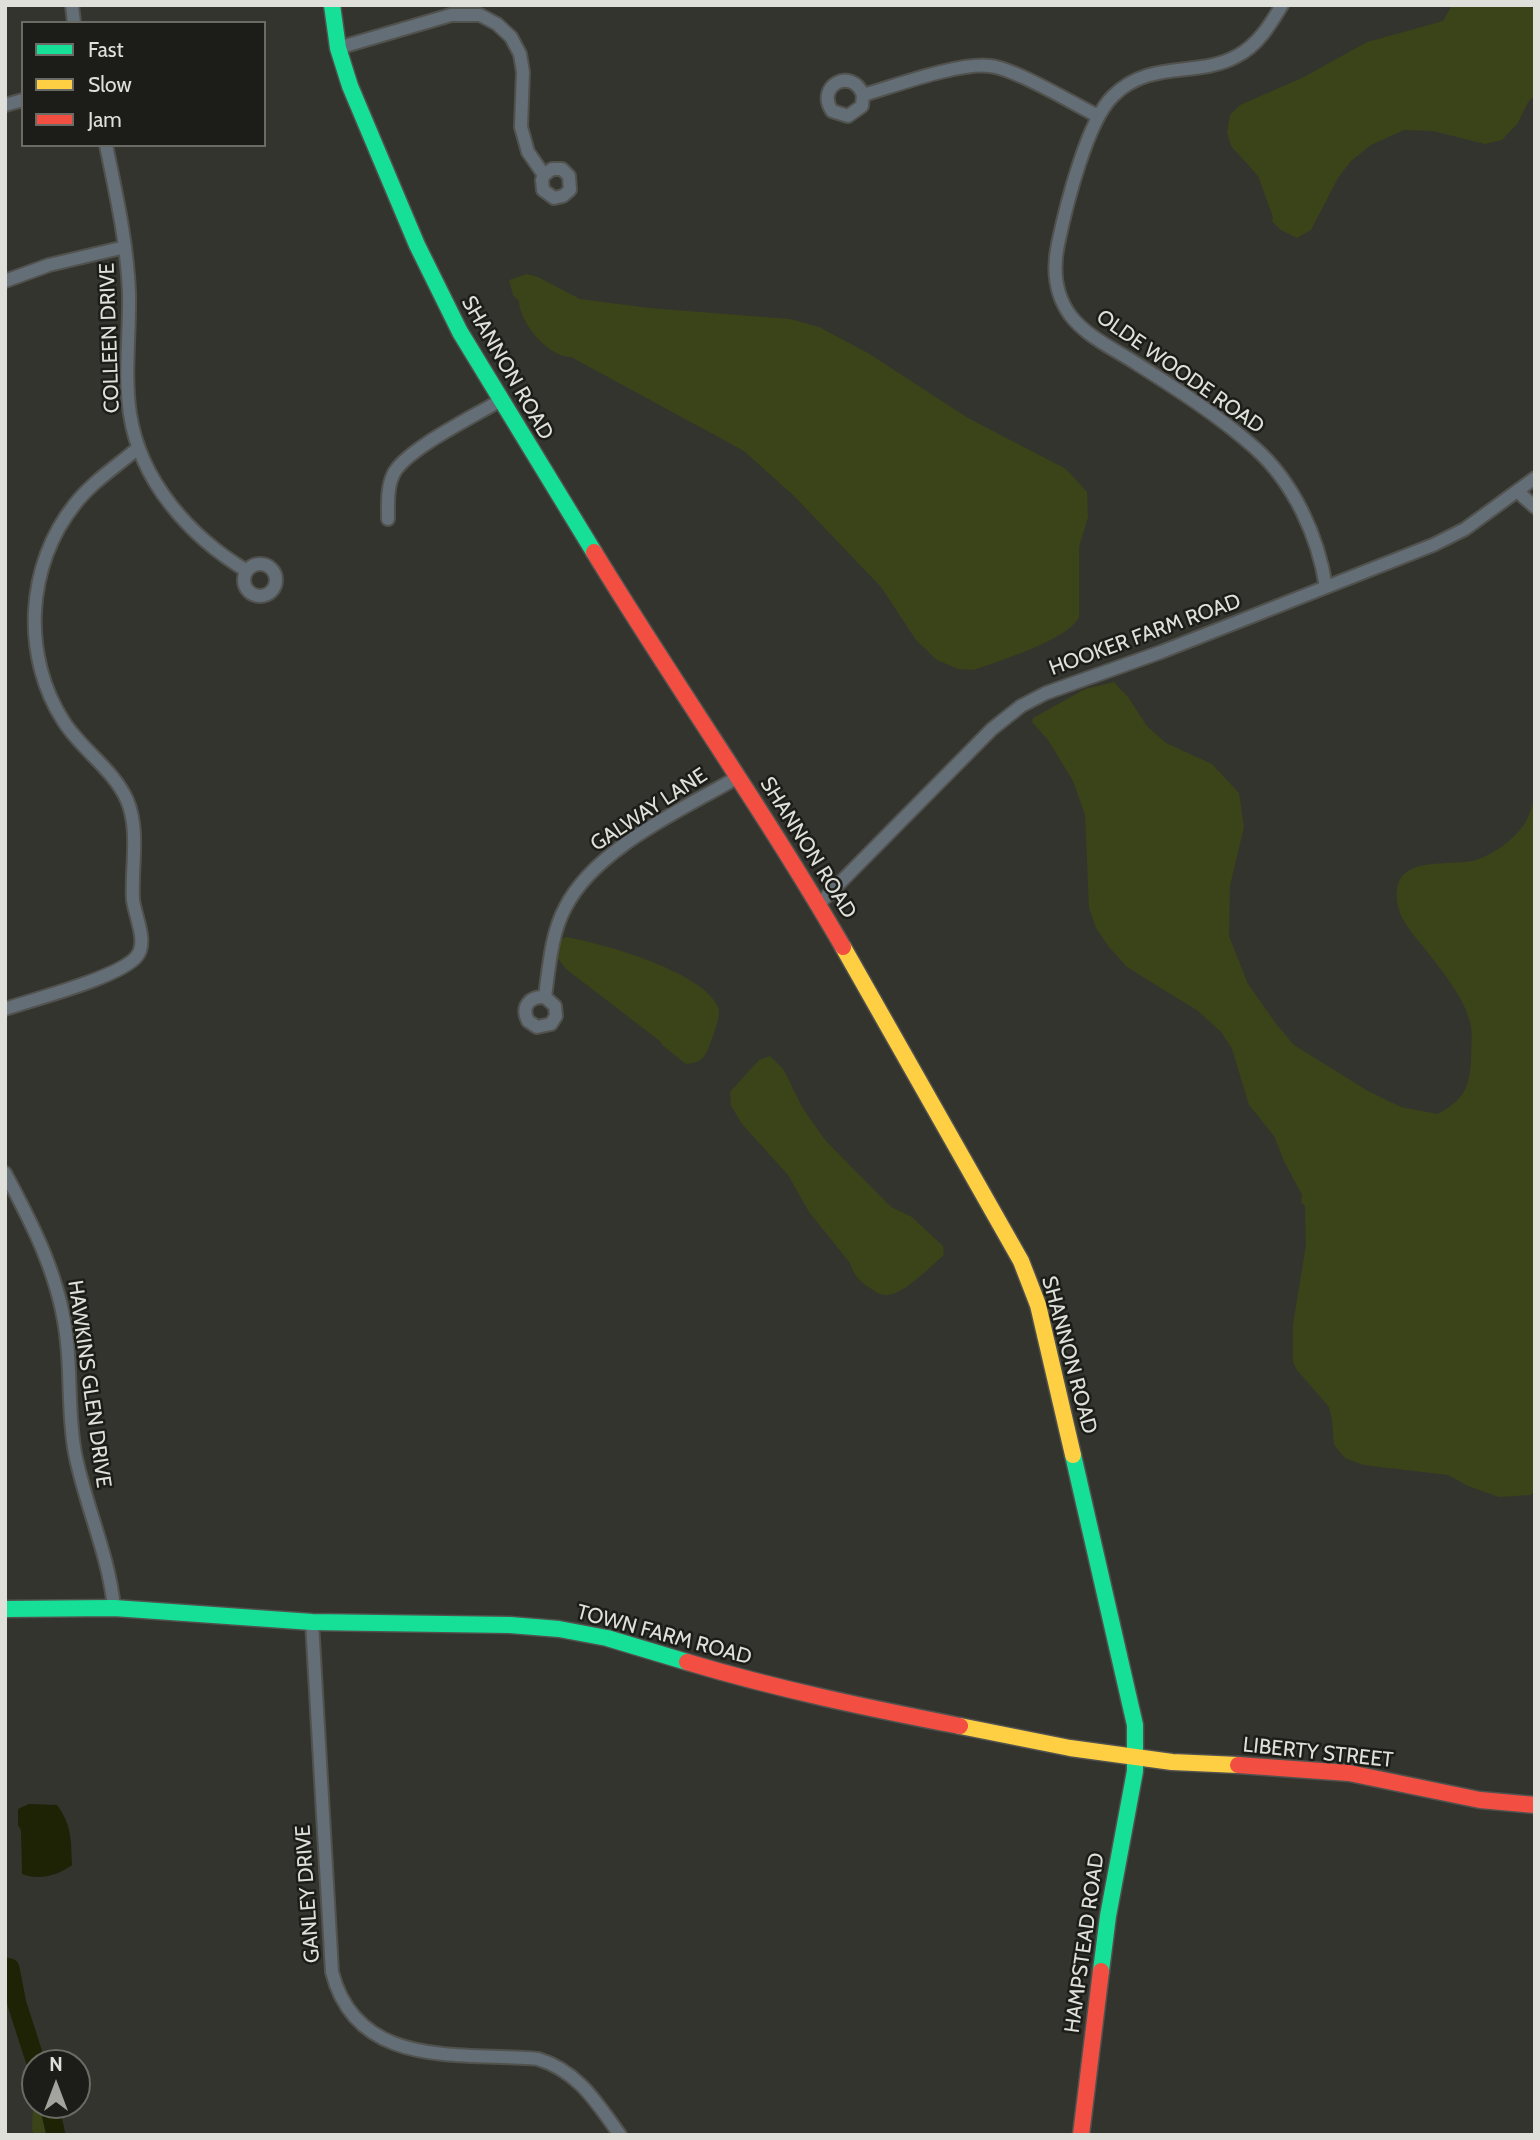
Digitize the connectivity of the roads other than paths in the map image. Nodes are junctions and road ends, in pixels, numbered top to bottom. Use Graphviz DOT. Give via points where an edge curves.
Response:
graph roads {
  1 [pos="332,5"];
  2 [pos="1282,5"];
  3 [pos="338,48"];
  4 [pos="863,95"];
  5 [pos="1098,116"];
  6 [pos="106,147"];
  7 [pos="544,175"];
  8 [pos="125,247"];
  9 [pos="5,281"];
  10 [pos="501,401"];
  11 [pos="138,448"];
  12 [pos="1535,478"];
  13 [pos="1517,491"];
  14 [pos="1535,507"];
  15 [pos="388,519"];
  16 [pos="247,571"];
  17 [pos="1326,587"];
  18 [pos="738,777"];
  19 [pos="819,904"];
  20 [pos="545,997"];
  21 [pos="5,1009"];
  22 [pos="5,1173"];
  23 [pos="114,1608"];
  24 [pos="5,1609"];
  25 [pos="312,1622"];
  26 [pos="1137,1758"];
  27 [pos="1535,1805"];
  28 [pos="620,2135"];
  29 [pos="1081,2135"];
  1 -- 3 [label="street, SHANNON ROAD"];
  2 -- 5 [label="street, OLDE WOODE ROAD" via="1264,33 1237,56 1215,65 1144,76 1113,95"];
  3 -- 7 [label="street" via="451,15 480,15 497,23 520,54 521,127 527,152"];
  3 -- 10 [label="street, SHANNON ROAD" via="417,244 460,332"];
  4 -- 5 [label="street" via="955,69 989,66"];
  5 -- 17 [label="street, OLDE WOODE ROAD" via="1058,245 1056,281 1064,304 1090,334 1219,419 1273,466 1310,527"];
  6 -- 8 [label="street, COLLEEN DRIVE"];
  8 -- 9 [label="street"];
  8 -- 11 [label="street, COLLEEN DRIVE" via="130,413"];
  10 -- 15 [label="street" via="398,465 388,491"];
  10 -- 18 [label="street, SHANNON ROAD"];
  11 -- 16 [label="street, COLLEEN DRIVE" via="187,526"];
  11 -- 21 [label="street" via="90,488 61,524 41,570 34,630 40,666 55,708 128,802 140,951 127,966 104,976"];
  12 -- 13 [label="street, HOOKER FARM ROAD"];
  13 -- 14 [label="street"];
  13 -- 17 [label="street, HOOKER FARM ROAD" via="1455,534"];
  17 -- 19 [label="street, HOOKER FARM ROAD" via="1021,706 992,729"];
  18 -- 19 [label="street, SHANNON ROAD"];
  18 -- 20 [label="street, GALWAY LANE" via="631,840 585,877 564,910"];
  19 -- 26 [label="street, SHANNON ROAD" via="998,1218 1030,1283 1045,1329 1126,1678"];
  22 -- 23 [label="street, HAWKINS GLEN DRIVE" via="38,1238 62,1305 73,1444"];
  23 -- 24 [label="street, TOWN FARM ROAD"];
  23 -- 25 [label="street, TOWN FARM ROAD"];
  25 -- 26 [label="street, TOWN FARM ROAD" via="559,1629 852,1705"];
  25 -- 28 [label="street, GANLEY DRIVE" via="332,1972 345,2005 380,2038 401,2048 554,2064 580,2082"];
  26 -- 27 [label="street, LIBERTY STREET" via="1325,1770 1479,1800"];
  26 -- 29 [label="street, HAMPSTEAD ROAD" via="1108,1916"];
}
